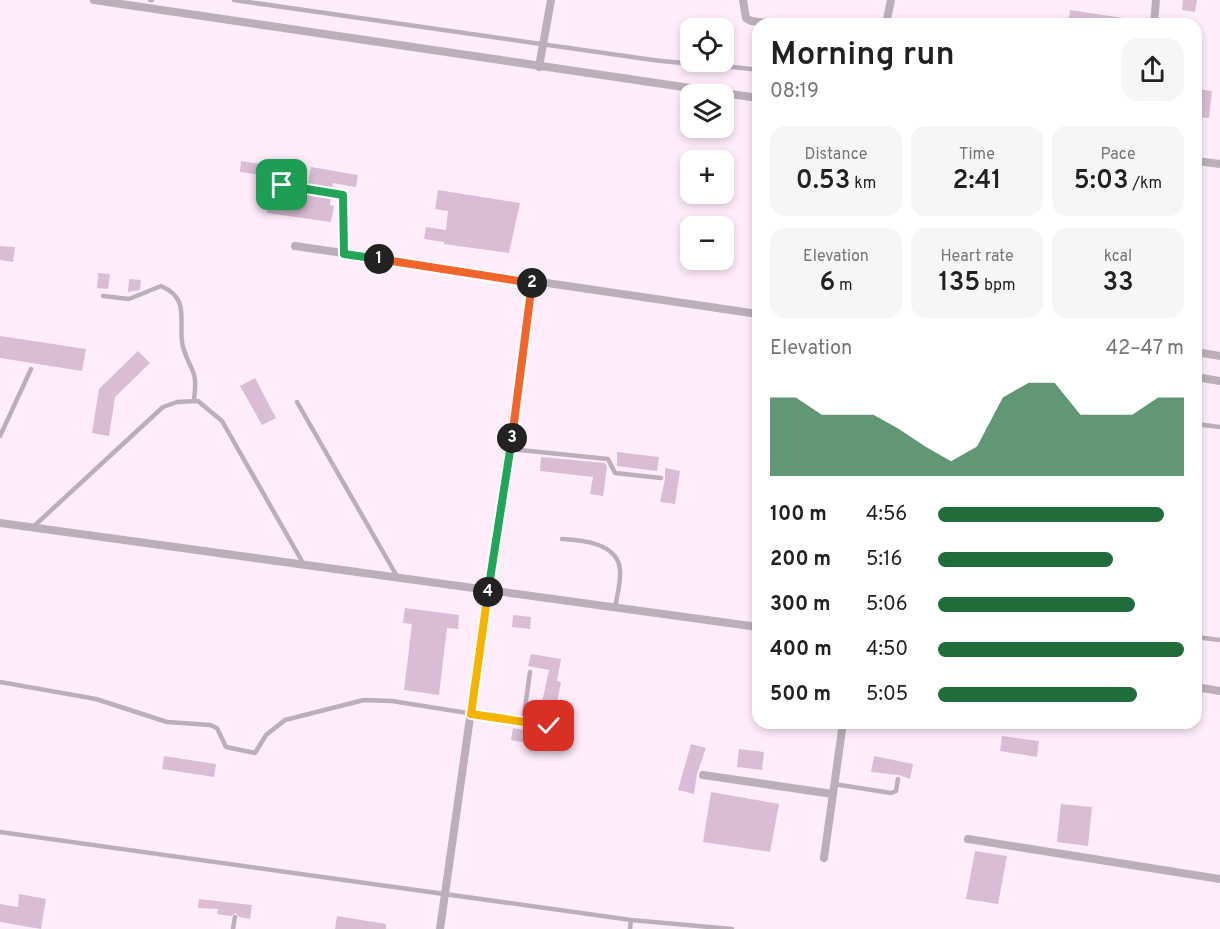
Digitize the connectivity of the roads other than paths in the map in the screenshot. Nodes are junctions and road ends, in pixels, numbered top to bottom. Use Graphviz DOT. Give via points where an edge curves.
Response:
graph roads {
  1 [pos="94,0"];
  2 [pos="234,0"];
  3 [pos="551,0"];
  4 [pos="743,0"];
  5 [pos="891,0"];
  6 [pos="1156,0"];
  7 [pos="887,18"];
  8 [pos="1154,18"];
  9 [pos="752,21"];
  10 [pos="543,44"];
  11 [pos="539,67"];
  12 [pos="752,69"];
  13 [pos="752,97"];
  14 [pos="1202,162"];
  15 [pos="1220,164"];
  16 [pos="282,185"];
  17 [pos="295,246"];
  18 [pos="344,254"];
  19 [pos="532,281"];
  20 [pos="103,296"];
  21 [pos="752,313"];
  22 [pos="1202,353"];
  23 [pos="1220,356"];
  24 [pos="31,369"];
  25 [pos="1202,378"];
  26 [pos="1220,381"];
  27 [pos="194,400"];
  28 [pos="297,402"];
  29 [pos="1202,425"];
  30 [pos="1220,427"];
  31 [pos="0,436"];
  32 [pos="510,449"];
  33 [pos="661,478"];
  34 [pos="0,523"];
  35 [pos="33,527"];
  36 [pos="562,539"];
  37 [pos="303,563"];
  38 [pos="398,578"];
  39 [pos="489,590"];
  40 [pos="615,608"];
  41 [pos="752,626"];
  42 [pos="1202,638"];
  43 [pos="1220,640"];
  44 [pos="530,672"];
  45 [pos="0,682"];
  46 [pos="1202,688"];
  47 [pos="1220,691"];
  48 [pos="471,714"];
  49 [pos="523,722"];
  50 [pos="549,726"];
  51 [pos="842,729"];
  52 [pos="703,775"];
  53 [pos="898,779"];
  54 [pos="834,784"];
  55 [pos="833,794"];
  56 [pos="0,832"];
  57 [pos="968,839"];
  58 [pos="824,858"];
  59 [pos="1220,879"];
  60 [pos="446,894"];
  61 [pos="235,917"];
  62 [pos="631,920"];
  63 [pos="233,929"];
  64 [pos="440,929"];
  65 [pos="630,929"];
  66 [pos="732,929"];
  1 -- 11 [label="street"];
  2 -- 10 [label="lane"];
  3 -- 10 [label="street"];
  4 -- 9 [label="street" via="746,18"];
  5 -- 7 [label="street"];
  6 -- 8 [label="street"];
  10 -- 11 [label="street"];
  10 -- 12 [label="lane"];
  11 -- 13 [label="street"];
  14 -- 15 [label="street"];
  16 -- 18 [label="lane" via="343,195"];
  17 -- 18 [label="street"];
  18 -- 19 [label="street"];
  19 -- 21 [label="street"];
  19 -- 32 [label="street"];
  20 -- 27 [label="lane" via="129,299 161,286 174,296 183,310 183,346 196,375"];
  22 -- 23 [label="street"];
  24 -- 31 [label="lane"];
  25 -- 26 [label="street"];
  27 -- 35 [label="lane" via="163,407"];
  27 -- 37 [label="lane" via="205,404 222,421"];
  28 -- 38 [label="lane"];
  29 -- 30 [label="lane"];
  32 -- 33 [label="lane" via="608,459 615,473"];
  32 -- 39 [label="street"];
  34 -- 35 [label="street"];
  35 -- 37 [label="street"];
  36 -- 40 [label="lane" via="599,545 609,551 620,571"];
  37 -- 38 [label="street"];
  38 -- 39 [label="street"];
  39 -- 40 [label="street"];
  39 -- 48 [label="street"];
  40 -- 41 [label="street"];
  42 -- 43 [label="lane"];
  44 -- 49 [label="lane"];
  45 -- 48 [label="lane" via="96,699 167,722 210,725 217,728 226,747 255,753 266,735 285,720 352,701 392,701"];
  46 -- 47 [label="street"];
  48 -- 49 [label="lane"];
  48 -- 60 [label="street"];
  49 -- 50 [label="lane"];
  51 -- 54 [label="street"];
  52 -- 55 [label="street"];
  53 -- 54 [label="lane" via="896,791 891,793"];
  54 -- 55 [label="street"];
  55 -- 58 [label="street"];
  56 -- 60 [label="lane"];
  57 -- 59 [label="street"];
  60 -- 62 [label="lane"];
  60 -- 64 [label="street"];
  61 -- 63 [label="lane"];
  62 -- 65 [label="lane"];
  62 -- 66 [label="lane"];
}
